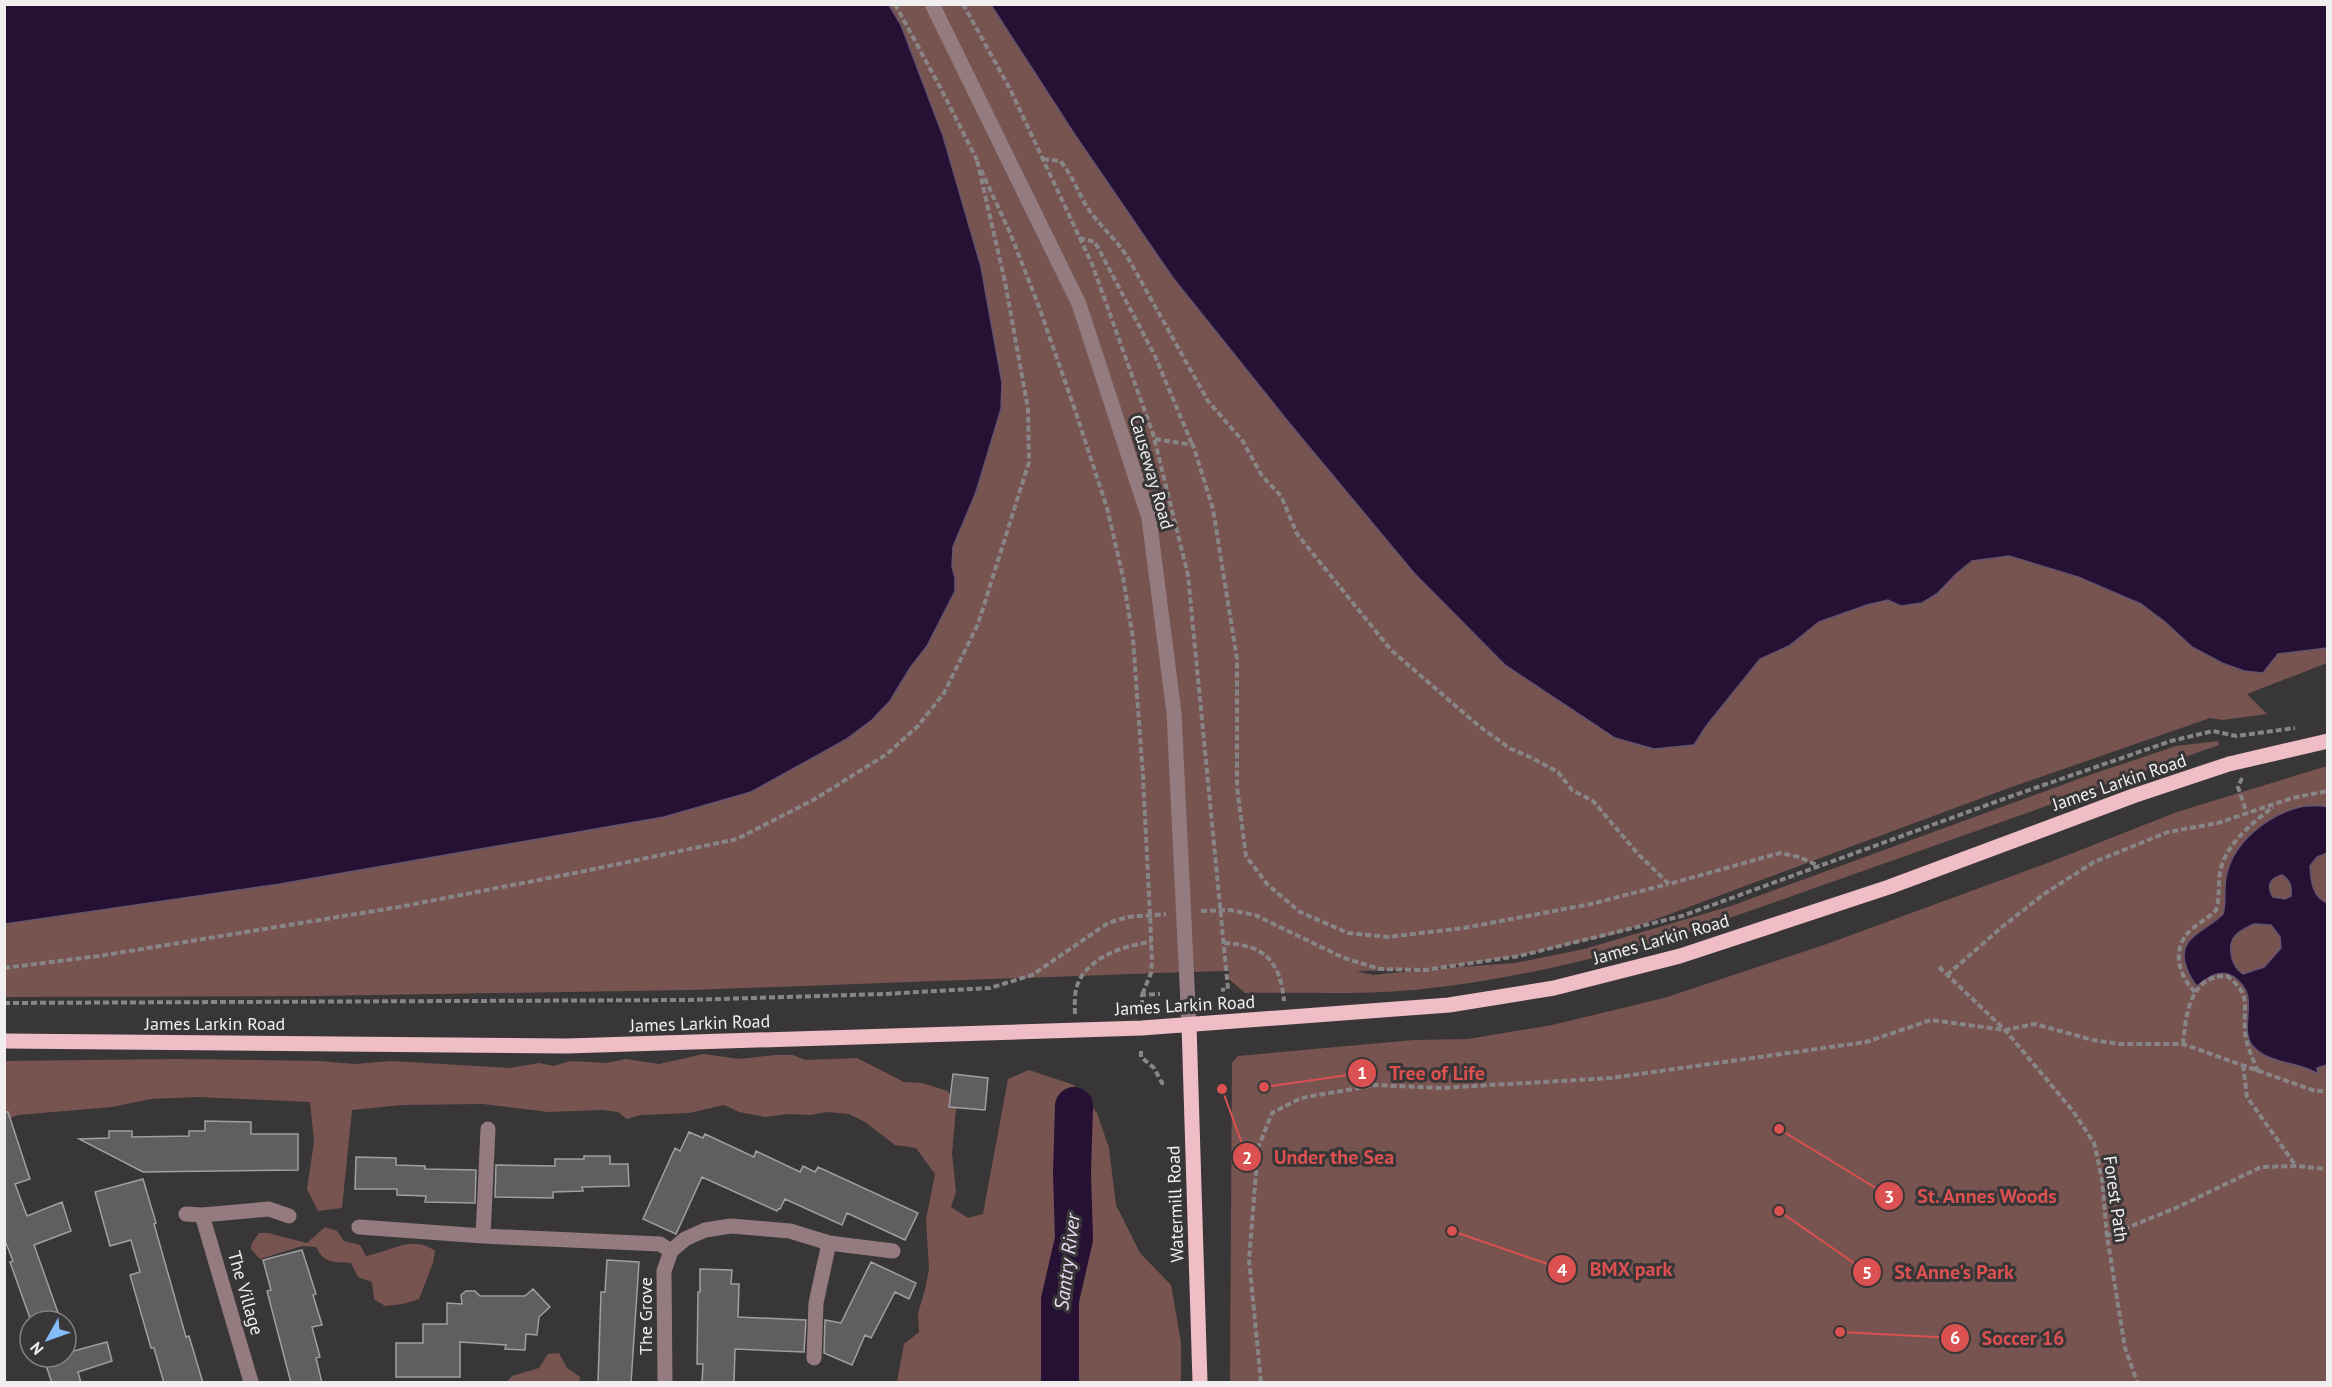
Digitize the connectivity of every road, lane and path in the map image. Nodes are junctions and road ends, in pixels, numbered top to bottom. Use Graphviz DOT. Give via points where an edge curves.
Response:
graph roads {
  1 [pos="895,4"];
  2 [pos="932,4"];
  3 [pos="1043,159"];
  4 [pos="977,160"];
  5 [pos="1079,238"];
  6 [pos="1155,439"];
  7 [pos="1192,445"];
  8 [pos="2305,727"];
  9 [pos="2328,741"];
  10 [pos="2328,791"];
  11 [pos="2239,792"];
  12 [pos="2275,805"];
  13 [pos="2247,814"];
  14 [pos="1820,866"];
  15 [pos="1669,884"];
  16 [pos="1220,910"];
  17 [pos="1213,911"];
  18 [pos="1164,914"];
  19 [pos="1150,915"];
  20 [pos="1151,942"];
  21 [pos="1224,943"];
  22 [pos="4,968"];
  23 [pos="1939,968"];
  24 [pos="1947,975"];
  25 [pos="1221,990"];
  26 [pos="2195,992"];
  27 [pos="1160,994"];
  28 [pos="1142,995"];
  29 [pos="4,1004"];
  30 [pos="1142,1006"];
  31 [pos="1285,1018"];
  32 [pos="1189,1025"];
  33 [pos="1076,1030"];
  34 [pos="2005,1030"];
  35 [pos="4,1041"];
  36 [pos="2183,1044"];
  37 [pos="1142,1052"];
  38 [pos="2243,1065"];
  39 [pos="2259,1071"];
  40 [pos="1167,1083"];
  41 [pos="2328,1091"];
  42 [pos="488,1129"];
  43 [pos="2296,1166"];
  44 [pos="2328,1169"];
  45 [pos="186,1214"];
  46 [pos="202,1215"];
  47 [pos="289,1216"];
  48 [pos="359,1227"];
  49 [pos="483,1236"];
  50 [pos="2107,1236"];
  51 [pos="829,1243"];
  52 [pos="671,1251"];
  53 [pos="893,1251"];
  54 [pos="814,1358"];
  55 [pos="251,1383"];
  56 [pos="665,1383"];
  57 [pos="1200,1383"];
  58 [pos="1261,1383"];
  59 [pos="2137,1383"];
  1 -- 4 [label="path"];
  2 -- 32 [label="street, Causeway Road" via="1079,304 1149,518 1174,712"];
  3 -- 15 [label="path" via="1060,161 1066,167 1089,210 1128,258 1208,400 1242,440 1262,476 1281,495 1297,534 1391,650 1480,727 1511,749 1558,772 1572,790 1593,801"];
  4 -- 19 [label="path" via="1039,307 1107,508 1132,639"];
  4 -- 22 [label="path" via="1029,409 1029,462 973,634 944,693 918,726 887,754 815,799 736,839 399,907"];
  5 -- 7 [label="path" via="1095,242 1155,356"];
  6 -- 7 [label="path"];
  7 -- 15 [label="path" via="1213,508 1236,659 1237,787 1246,856 1267,884 1300,912 1348,933 1387,937 1464,928 1591,904"];
  8 -- 14 [label="path" via="2236,736 2213,731 2171,741"];
  9 -- 31 [label="main road, James Larkin Road" via="2229,764 1889,887 1619,974 1449,1005"];
  10 -- 12 [label="path"];
  11 -- 13 [label="path"];
  12 -- 13 [label="path"];
  12 -- 26 [label="path" via="2248,828 2224,858 2216,910 2190,930 2181,943 2177,956 2188,985"];
  13 -- 24 [label="path" via="2168,832 2094,862 2035,901"];
  14 -- 15 [label="path" via="1780,853"];
  14 -- 16 [label="path" via="1671,919 1519,956 1425,970 1380,969 1344,958 1255,915"];
  16 -- 17 [label="path"];
  16 -- 21 [label="path"];
  18 -- 19 [label="path"];
  19 -- 20 [label="path"];
  19 -- 29 [label="path" via="1108,923 1032,975 990,988 688,1000"];
  20 -- 28 [label="path" via="1150,972"];
  20 -- 33 [label="path" via="1120,948 1082,975 1075,994"];
  21 -- 25 [label="path" via="1228,989"];
  21 -- 31 [label="path" via="1256,949 1271,960 1282,983"];
  23 -- 24 [label="path, Forest Path"];
  24 -- 34 [label="path, Forest Path"];
  26 -- 36 [label="path" via="2186,1013"];
  26 -- 39 [label="path" via="2213,978 2227,976 2236,983 2246,1000 2245,1032"];
  27 -- 28 [label="path"];
  28 -- 30 [label="path"];
  31 -- 32 [label="main road, James Larkin Road"];
  32 -- 33 [label="main road, James Larkin Road"];
  32 -- 57 [label="main road, Watermill Road"];
  33 -- 35 [label="main road, James Larkin Road" via="567,1046"];
  34 -- 36 [label="path" via="2035,1024 2119,1044"];
  34 -- 50 [label="path, Forest Path" via="2073,1111 2094,1143"];
  34 -- 58 [label="path" via="1931,1020 1866,1042 1611,1078 1440,1088 1376,1085 1301,1098 1272,1113 1258,1148 1249,1260"];
  36 -- 38 [label="path"];
  37 -- 40 [label="path" via="1141,1057 1154,1068 1162,1083"];
  38 -- 39 [label="path"];
  38 -- 43 [label="path" via="2247,1097"];
  39 -- 41 [label="path" via="2315,1091"];
  42 -- 49 [label="street"];
  43 -- 44 [label="path"];
  43 -- 50 [label="path" via="2261,1167"];
  45 -- 46 [label="street"];
  46 -- 47 [label="street" via="269,1209"];
  46 -- 55 [label="street, The Village"];
  48 -- 49 [label="street"];
  49 -- 52 [label="street" via="660,1245"];
  50 -- 59 [label="path, Forest Path" via="2125,1348"];
  51 -- 52 [label="street" via="789,1231 730,1226 705,1230"];
  51 -- 53 [label="street"];
  51 -- 54 [label="street" via="816,1303"];
  52 -- 56 [label="street, The Grove" via="664,1271"];
}
